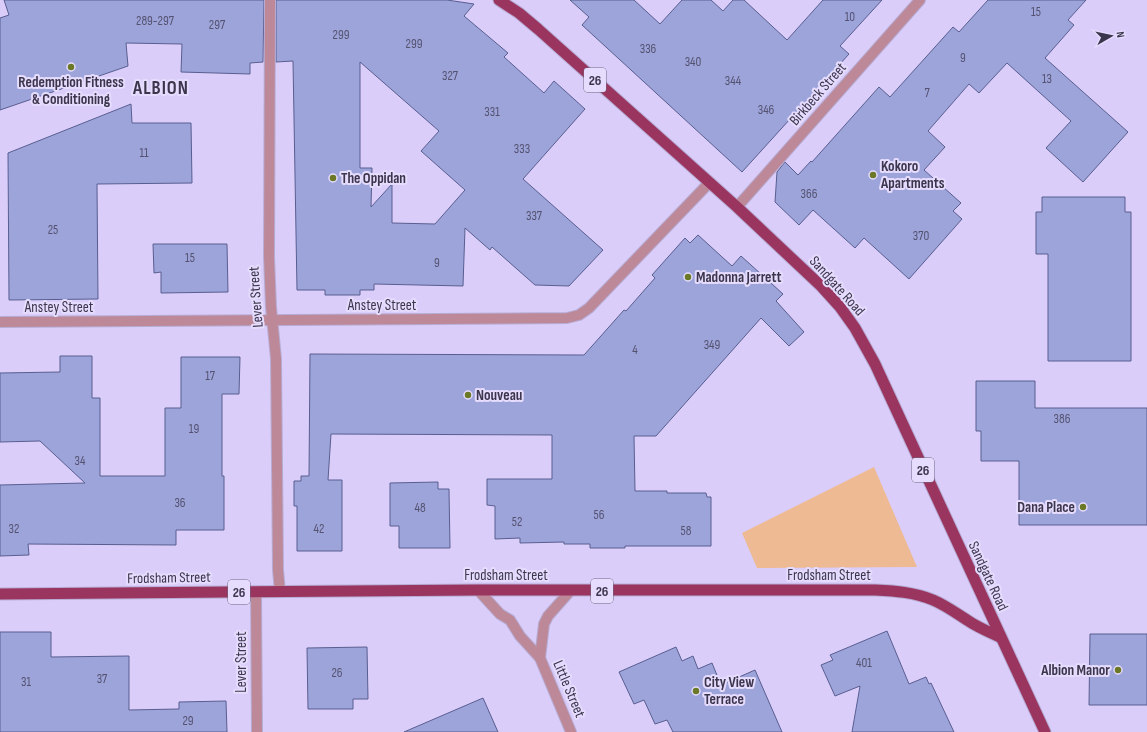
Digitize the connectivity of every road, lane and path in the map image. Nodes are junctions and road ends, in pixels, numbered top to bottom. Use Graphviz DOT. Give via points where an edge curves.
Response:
graph roads {
  1 [pos="270,0"];
  2 [pos="500,0"];
  3 [pos="920,0"];
  4 [pos="709,183"];
  5 [pos="737,207"];
  6 [pos="273,321"];
  7 [pos="0,322"];
  8 [pos="478,590"];
  9 [pos="571,590"];
  10 [pos="256,592"];
  11 [pos="280,592"];
  12 [pos="0,594"];
  13 [pos="1000,637"];
  14 [pos="540,658"];
  15 [pos="257,732"];
  16 [pos="571,732"];
  17 [pos="1045,732"];
  1 -- 6 [label="street, Lever Street" via="269,257"];
  2 -- 4 [label="highway, Sandgate Road / 26" via="538,29"];
  3 -- 5 [label="street, Birkbeck Street"];
  4 -- 5 [label="highway, Sandgate Road / 26"];
  4 -- 6 [label="street, Anstey Street" via="590,308 579,315 567,318"];
  5 -- 13 [label="highway, Sandgate Road / 26" via="821,286 855,328 875,364"];
  6 -- 7 [label="street, Anstey Street"];
  6 -- 11 [label="street, Lever Street" via="276,359"];
  8 -- 9 [label="highway, Frodsham Street / 26"];
  8 -- 11 [label="highway, Frodsham Street / 26"];
  8 -- 14 [label="street, Little Street" via="500,614 510,620 520,636"];
  9 -- 13 [label="highway, Frodsham Street / 26" via="895,591 933,600"];
  9 -- 14 [label="street, Little Street" via="544,624"];
  10 -- 11 [label="highway, Frodsham Street / 26"];
  10 -- 12 [label="highway, Frodsham Street / 26"];
  10 -- 15 [label="street, Lever Street"];
  13 -- 17 [label="highway, Sandgate Road / 26"];
  14 -- 16 [label="street, Little Street"];
}
